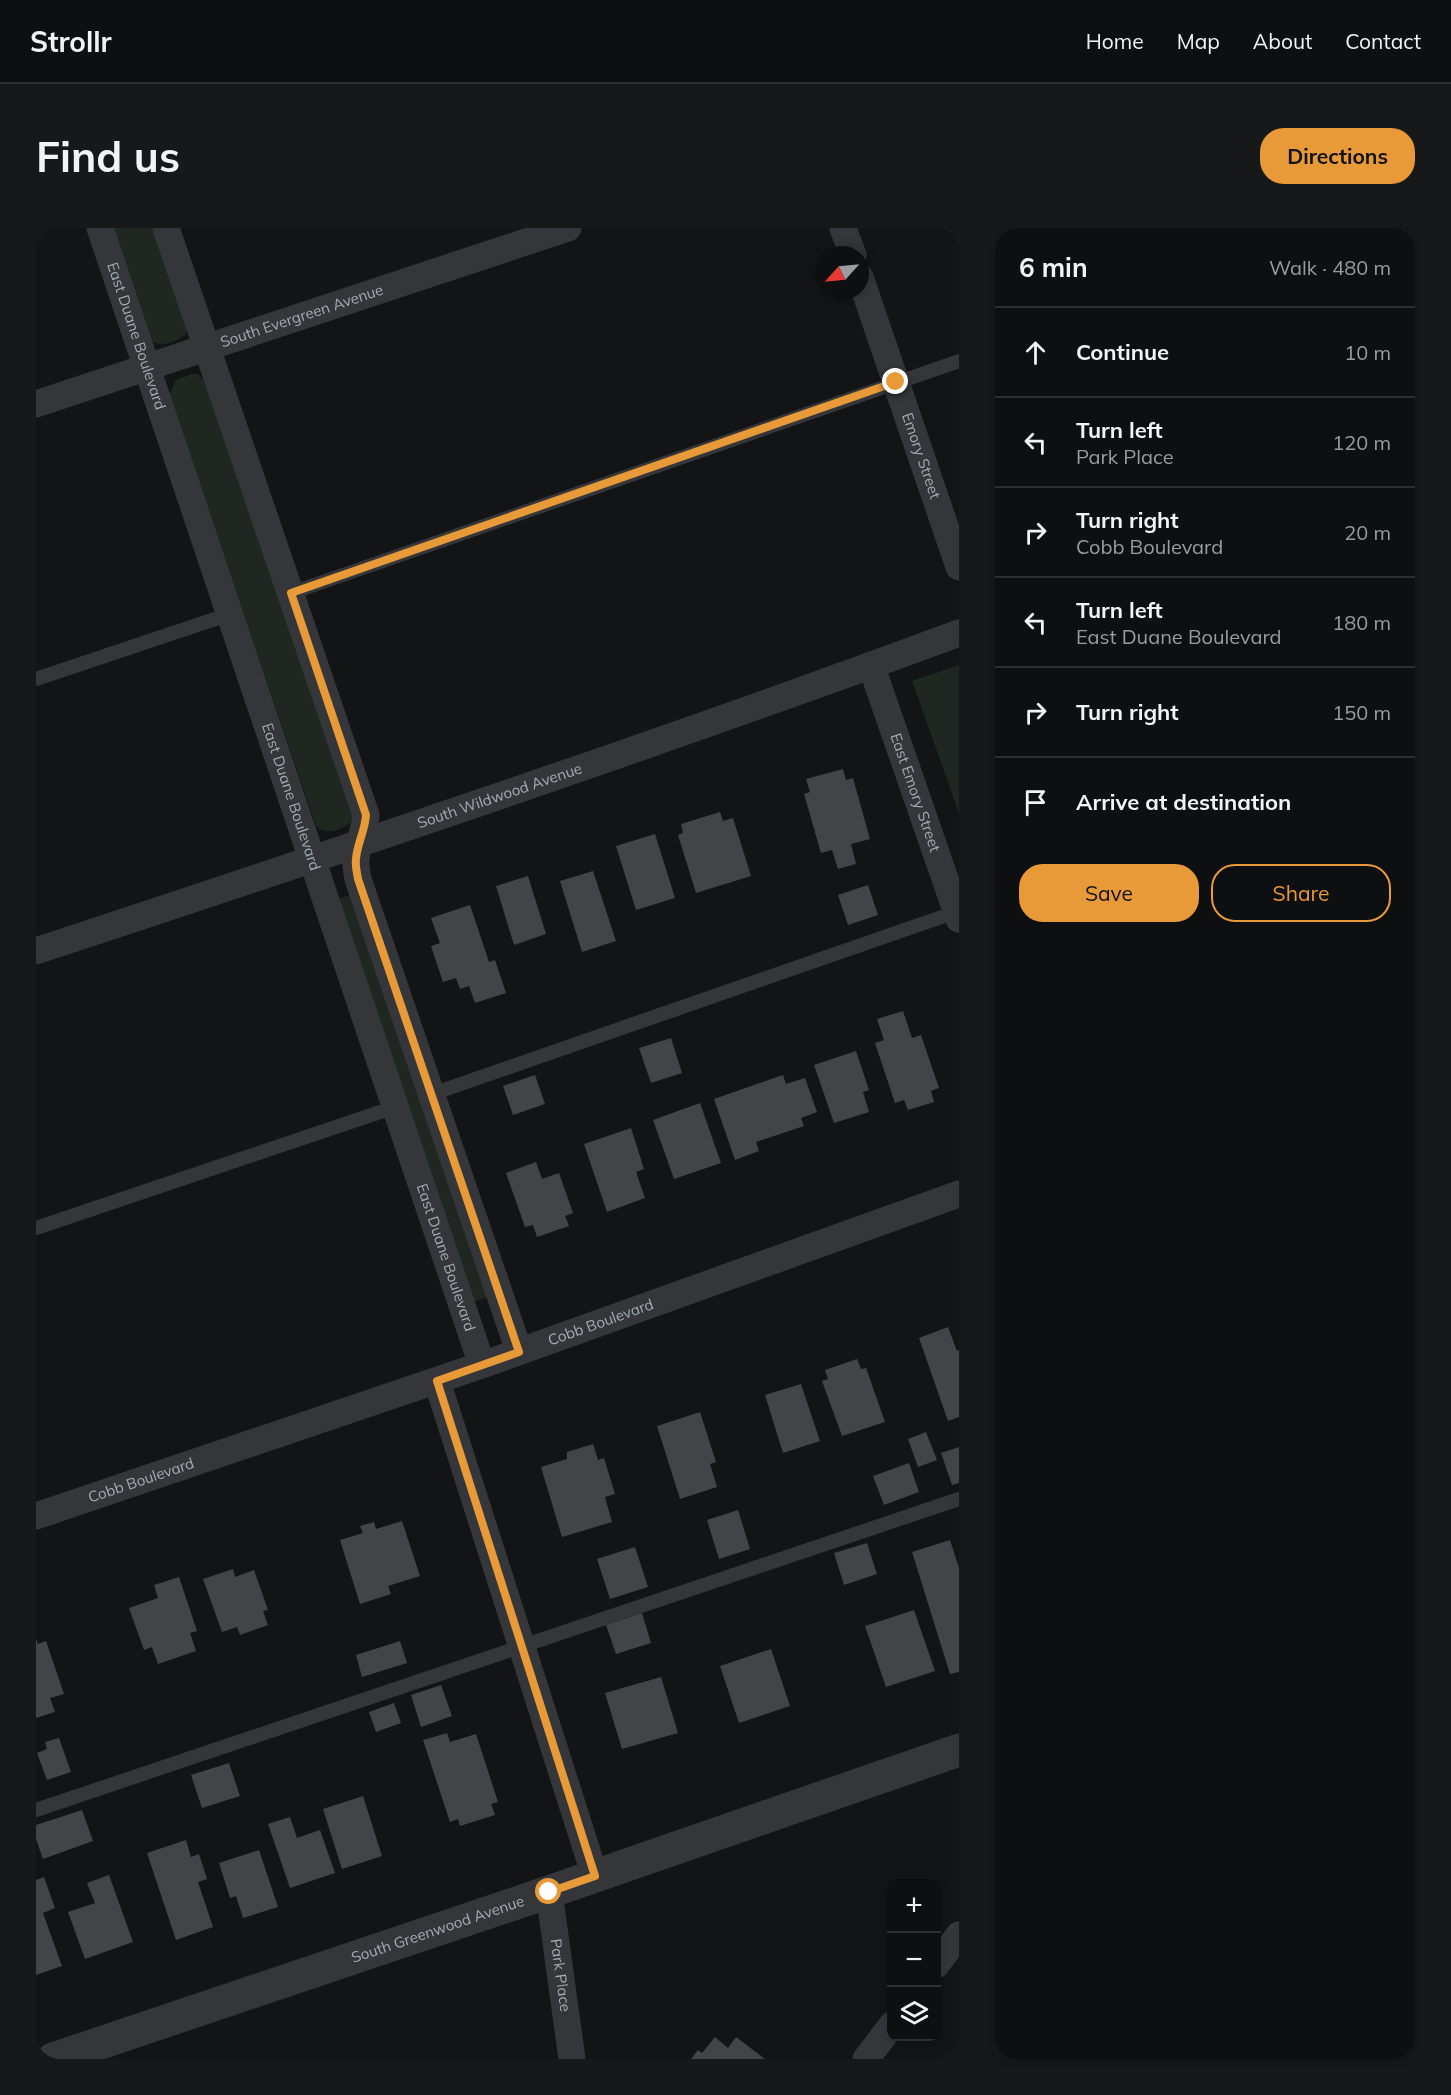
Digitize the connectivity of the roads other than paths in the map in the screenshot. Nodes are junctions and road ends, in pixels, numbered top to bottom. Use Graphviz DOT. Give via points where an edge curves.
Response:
graph roads {
  1 [pos="100,228"];
  2 [pos="166,228"];
  3 [pos="568,228"];
  4 [pos="843,228"];
  5 [pos="850,246"];
  6 [pos="868,300"];
  7 [pos="207,347"];
  8 [pos="959,361"];
  9 [pos="147,367"];
  10 [pos="896,382"];
  11 [pos="36,404"];
  12 [pos="959,567"];
  13 [pos="291,593"];
  14 [pos="230,614"];
  15 [pos="959,633"];
  16 [pos="871,665"];
  17 [pos="36,679"];
  18 [pos="359,844"];
  19 [pos="312,860"];
  20 [pos="958,916"];
  21 [pos="36,951"];
  22 [pos="432,1094"];
  23 [pos="395,1107"];
  24 [pos="959,1194"];
  25 [pos="36,1228"];
  26 [pos="519,1352"];
  27 [pos="482,1365"];
  28 [pos="437,1381"];
  29 [pos="959,1499"];
  30 [pos="36,1516"];
  31 [pos="522,1646"];
  32 [pos="959,1750"];
  33 [pos="36,1810"];
  34 [pos="595,1876"];
  35 [pos="549,1892"];
  36 [pos="959,1935"];
  37 [pos="941,1958"];
  38 [pos="887,2031"];
  39 [pos="53,2059"];
  40 [pos="572,2059"];
  41 [pos="867,2059"];
  1 -- 9 [label="street, East Duane Boulevard"];
  2 -- 7 [label="street"];
  3 -- 7 [label="street, South Evergreen Avenue"];
  4 -- 5 [label="street"];
  6 -- 10 [label="street, Emory Street"];
  7 -- 9 [label="street, South Evergreen Avenue"];
  7 -- 13 [label="street"];
  8 -- 10 [label="lane"];
  9 -- 11 [label="street, South Evergreen Avenue"];
  9 -- 14 [label="street, East Duane Boulevard"];
  10 -- 12 [label="street, Emory Street"];
  10 -- 13 [label="lane"];
  13 -- 18 [label="street" via="366,815"];
  14 -- 17 [label="lane"];
  14 -- 19 [label="street, East Duane Boulevard"];
  15 -- 16 [label="street, South Wildwood Avenue"];
  16 -- 18 [label="street, South Wildwood Avenue"];
  16 -- 20 [label="street, East Emory Street"];
  18 -- 19 [label="street, South Wildwood Avenue"];
  18 -- 22 [label="street" via="358,879"];
  19 -- 21 [label="street, South Wildwood Avenue"];
  19 -- 23 [label="street, East Duane Boulevard"];
  20 -- 22 [label="lane"];
  22 -- 26 [label="street"];
  23 -- 25 [label="lane"];
  23 -- 27 [label="street, East Duane Boulevard"];
  24 -- 26 [label="street, Cobb Boulevard"];
  26 -- 27 [label="street, Cobb Boulevard"];
  27 -- 28 [label="street, Cobb Boulevard"];
  28 -- 30 [label="street, Cobb Boulevard"];
  28 -- 31 [label="street"];
  29 -- 31 [label="lane"];
  31 -- 33 [label="lane"];
  31 -- 34 [label="street"];
  32 -- 34 [label="street, South Greenwood Avenue"];
  34 -- 35 [label="street, South Greenwood Avenue"];
  35 -- 39 [label="street, South Greenwood Avenue"];
  35 -- 40 [label="street, Park Place"];
  36 -- 37 [label="street"];
  38 -- 41 [label="street"];
}
